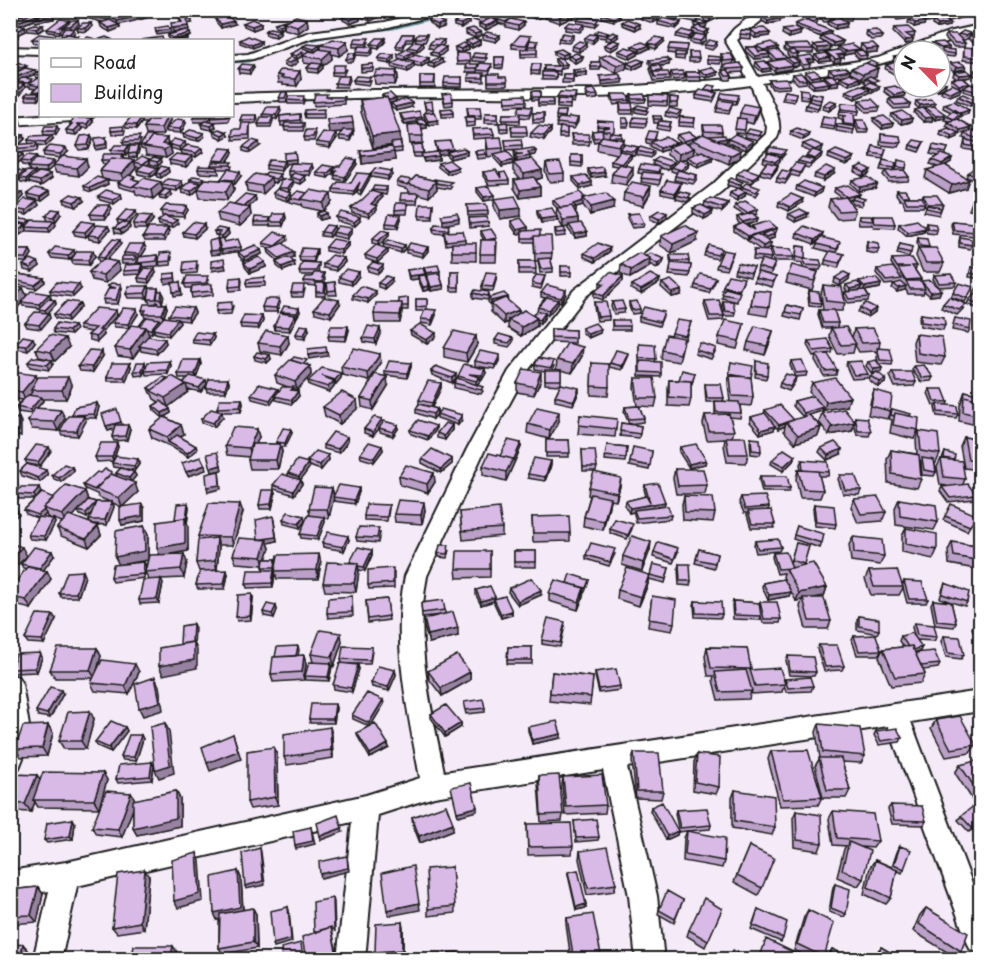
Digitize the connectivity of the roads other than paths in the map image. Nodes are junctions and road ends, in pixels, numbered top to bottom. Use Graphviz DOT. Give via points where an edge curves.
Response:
graph roads {
  1 [pos="449,10"];
  2 [pos="764,10"];
  3 [pos="981,28"];
  4 [pos="940,39"];
  5 [pos="10,50"];
  6 [pos="39,51"];
  7 [pos="892,57"];
  8 [pos="234,58"];
  9 [pos="754,83"];
  10 [pos="234,98"];
  11 [pos="72,117"];
  12 [pos="10,121"];
  13 [pos="10,684"];
  14 [pos="981,701"];
  15 [pos="895,712"];
  16 [pos="612,758"];
  17 [pos="10,760"];
  18 [pos="434,785"];
  19 [pos="366,807"];
  20 [pos="66,875"];
  21 [pos="10,884"];
  22 [pos="974,901"];
  23 [pos="981,939"];
  24 [pos="47,960"];
  25 [pos="351,960"];
  26 [pos="650,960"];
  1 -- 8 [label="street" via="385,26 310,35 249,57"];
  2 -- 9 [label="street" via="731,40"];
  3 -- 4 [label="street"];
  5 -- 6 [label="street"];
  7 -- 9 [label="street"];
  9 -- 10 [label="street" via="615,90 304,93"];
  9 -- 18 [label="street" via="774,126 772,135 717,189 580,293 518,371 416,576 411,597 413,668"];
  11 -- 12 [label="street"];
  13 -- 17 [label="street" via="19,738"];
  14 -- 15 [label="street"];
  15 -- 16 [label="street"];
  15 -- 22 [label="street"];
  16 -- 18 [label="street"];
  16 -- 26 [label="street" via="643,896"];
  18 -- 19 [label="street"];
  19 -- 20 [label="street"];
  19 -- 25 [label="street"];
  20 -- 21 [label="street"];
  20 -- 24 [label="street"];
  22 -- 23 [label="street"];
}
